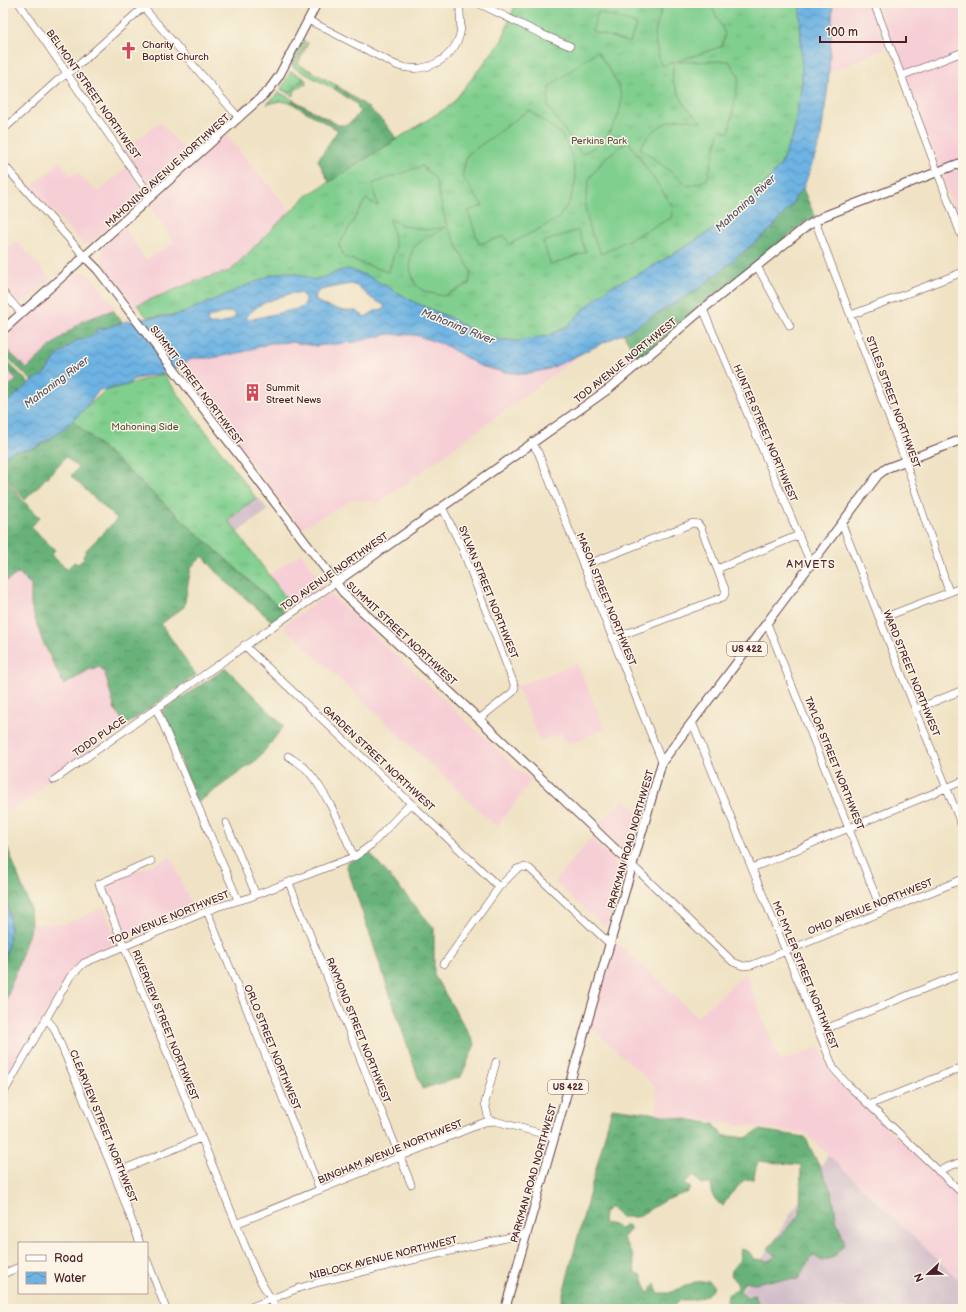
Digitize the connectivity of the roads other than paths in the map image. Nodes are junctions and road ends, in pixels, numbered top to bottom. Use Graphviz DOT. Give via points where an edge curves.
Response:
graph roads {
  1 [pos="19,3"];
  2 [pos="317,3"];
  3 [pos="460,3"];
  4 [pos="478,3"];
  5 [pos="874,3"];
  6 [pos="145,5"];
  7 [pos="308,20"];
  8 [pos="570,46"];
  9 [pos="963,52"];
  10 [pos="67,74"];
  11 [pos="901,76"];
  12 [pos="239,118"];
  13 [pos="3,130"];
  14 [pos="963,162"];
  15 [pos="3,164"];
  16 [pos="937,172"];
  17 [pos="151,197"];
  18 [pos="816,221"];
  19 [pos="963,240"];
  20 [pos="85,257"];
  21 [pos="757,266"];
  22 [pos="963,272"];
  23 [pos="3,292"];
  24 [pos="703,309"];
  25 [pos="22,314"];
  26 [pos="851,315"];
  27 [pos="790,326"];
  28 [pos="3,330"];
  29 [pos="963,439"];
  30 [pos="532,443"];
  31 [pos="905,460"];
  32 [pos="442,507"];
  33 [pos="842,524"];
  34 [pos="798,535"];
  35 [pos="811,564"];
  36 [pos="583,566"];
  37 [pos="717,569"];
  38 [pos="335,583"];
  39 [pos="963,587"];
  40 [pos="949,592"];
  41 [pos="880,619"];
  42 [pos="767,623"];
  43 [pos="612,639"];
  44 [pos="244,645"];
  45 [pos="963,690"];
  46 [pos="156,708"];
  47 [pos="916,709"];
  48 [pos="478,719"];
  49 [pos="692,722"];
  50 [pos="288,756"];
  51 [pos="662,762"];
  52 [pos="54,780"];
  53 [pos="963,781"];
  54 [pos="947,787"];
  55 [pos="411,802"];
  56 [pos="226,823"];
  57 [pos="850,827"];
  58 [pos="963,829"];
  59 [pos="354,857"];
  60 [pos="151,861"];
  61 [pos="632,865"];
  62 [pos="752,868"];
  63 [pos="963,879"];
  64 [pos="289,882"];
  65 [pos="499,886"];
  66 [pos="256,895"];
  67 [pos="238,900"];
  68 [pos="207,911"];
  69 [pos="882,912"];
  70 [pos="610,944"];
  71 [pos="124,946"];
  72 [pos="785,952"];
  73 [pos="444,964"];
  74 [pos="739,965"];
  75 [pos="963,973"];
  76 [pos="46,1018"];
  77 [pos="818,1032"];
  78 [pos="496,1062"];
  79 [pos="963,1067"];
  80 [pos="3,1094"];
  81 [pos="869,1105"];
  82 [pos="489,1121"];
  83 [pos="554,1137"];
  84 [pos="201,1138"];
  85 [pos="399,1157"];
  86 [pos="963,1161"];
  87 [pos="938,1171"];
  88 [pos="114,1173"];
  89 [pos="411,1184"];
  90 [pos="320,1190"];
  91 [pos="963,1194"];
  92 [pos="236,1224"];
  93 [pos="527,1233"];
  94 [pos="140,1242"];
  95 [pos="148,1263"];
  96 [pos="18,1267"];
  97 [pos="3,1274"];
  98 [pos="271,1299"];
  99 [pos="166,1309"];
  100 [pos="246,1309"];
  101 [pos="276,1309"];
  102 [pos="505,1309"];
  1 -- 10 [label="street, BELMONT STREET NORTHWEST"];
  2 -- 7 [label="main road, MAHONING AVENUE NORTHWEST"];
  3 -- 7 [label="street" via="461,27 453,48 434,64 416,69 396,65"];
  4 -- 8 [label="street"];
  5 -- 11 [label="street"];
  6 -- 10 [label="street"];
  6 -- 12 [label="street"];
  7 -- 12 [label="main road, MAHONING AVENUE NORTHWEST" via="275,83"];
  9 -- 11 [label="street"];
  10 -- 13 [label="street"];
  10 -- 17 [label="street, BELMONT STREET NORTHWEST"];
  11 -- 16 [label="street"];
  12 -- 17 [label="main road, MAHONING AVENUE NORTHWEST"];
  14 -- 16 [label="main road, TOD AVENUE NORTHWEST"];
  15 -- 20 [label="street, SUMMIT STREET NORTHWEST"];
  16 -- 18 [label="main road, TOD AVENUE NORTHWEST"];
  16 -- 19 [label="street"];
  17 -- 20 [label="main road, MAHONING AVENUE NORTHWEST"];
  18 -- 21 [label="main road, TOD AVENUE NORTHWEST"];
  18 -- 26 [label="street, STILES STREET NORTHWEST"];
  20 -- 25 [label="main road, MAHONING AVENUE NORTHWEST"];
  20 -- 38 [label="main road, SUMMIT STREET NORTHWEST" via="98,270"];
  21 -- 24 [label="main road, TOD AVENUE NORTHWEST"];
  21 -- 27 [label="street"];
  22 -- 26 [label="street"];
  23 -- 25 [label="street"];
  24 -- 30 [label="main road, TOD AVENUE NORTHWEST" via="610,388"];
  24 -- 34 [label="street, HUNTER STREET NORTHWEST"];
  25 -- 28 [label="main road, MAHONING AVENUE NORTHWEST"];
  26 -- 31 [label="street, STILES STREET NORTHWEST"];
  29 -- 31 [label="main road, PARKMAN ROAD NORTHWEST / US 422"];
  30 -- 32 [label="main road, TOD AVENUE NORTHWEST"];
  30 -- 36 [label="street, MASON STREET NORTHWEST" via="538,452"];
  31 -- 33 [label="main road, PARKMAN ROAD NORTHWEST / US 422" via="878,475"];
  31 -- 40 [label="street, STILES STREET NORTHWEST"];
  32 -- 38 [label="main road, TOD AVENUE NORTHWEST"];
  32 -- 48 [label="street, SYLVAN STREET NORTHWEST" via="462,548 515,687 513,692"];
  33 -- 35 [label="main road, PARKMAN ROAD NORTHWEST / US 422"];
  33 -- 41 [label="street, WARD STREET NORTHWEST"];
  34 -- 35 [label="street, HUNTER STREET NORTHWEST"];
  34 -- 37 [label="street"];
  35 -- 42 [label="main road, PARKMAN ROAD NORTHWEST / US 422"];
  36 -- 37 [label="street" via="695,523 701,528"];
  36 -- 43 [label="street, MASON STREET NORTHWEST"];
  37 -- 43 [label="street" via="725,589 723,597"];
  38 -- 44 [label="street, TOD AVENUE NORTHWEST"];
  38 -- 48 [label="main road, SUMMIT STREET NORTHWEST" via="354,604"];
  39 -- 40 [label="street"];
  40 -- 41 [label="street"];
  41 -- 47 [label="street, WARD STREET NORTHWEST"];
  42 -- 49 [label="main road, PARKMAN ROAD NORTHWEST / US 422"];
  42 -- 57 [label="street, TAYLOR STREET NORTHWEST"];
  43 -- 51 [label="street, MASON STREET NORTHWEST"];
  44 -- 46 [label="street, TOD AVENUE NORTHWEST"];
  44 -- 55 [label="street, GARDEN STREET NORTHWEST"];
  45 -- 47 [label="street"];
  46 -- 52 [label="street, TODD PLACE"];
  46 -- 67 [label="street, TOD AVENUE NORTHWEST"];
  47 -- 54 [label="street, WARD STREET NORTHWEST"];
  48 -- 61 [label="main road, SUMMIT STREET NORTHWEST"];
  49 -- 51 [label="main road, PARKMAN ROAD NORTHWEST / US 422"];
  49 -- 62 [label="street, MC MYLER STREET NORTHWEST"];
  50 -- 59 [label="street" via="308,770 326,797"];
  51 -- 61 [label="main road, PARKMAN ROAD NORTHWEST / US 422"];
  53 -- 54 [label="street"];
  54 -- 57 [label="street"];
  54 -- 58 [label="street, WARD STREET NORTHWEST"];
  55 -- 59 [label="street" via="372,844"];
  55 -- 65 [label="street, GARDEN STREET NORTHWEST"];
  56 -- 66 [label="street"];
  57 -- 62 [label="street"];
  57 -- 69 [label="street, TAYLOR STREET NORTHWEST"];
  59 -- 64 [label="street"];
  60 -- 71 [label="street, RIVERVIEW STREET NORTHWEST" via="99,884"];
  61 -- 70 [label="main road, PARKMAN ROAD NORTHWEST / US 422"];
  61 -- 74 [label="street, SUMMIT STREET NORTHWEST"];
  62 -- 72 [label="street, MC MYLER STREET NORTHWEST"];
  63 -- 69 [label="street, OHIO AVENUE NORTHWEST"];
  64 -- 66 [label="street"];
  64 -- 85 [label="street, RAYMOND STREET NORTHWEST"];
  65 -- 70 [label="street" via="517,869 523,867 530,870"];
  65 -- 73 [label="street"];
  66 -- 67 [label="street"];
  67 -- 68 [label="street, TOD AVENUE NORTHWEST"];
  68 -- 71 [label="street, TOD AVENUE NORTHWEST"];
  68 -- 90 [label="street, ORLO STREET NORTHWEST"];
  69 -- 72 [label="street, OHIO AVENUE NORTHWEST"];
  70 -- 83 [label="main road, PARKMAN ROAD NORTHWEST / US 422"];
  71 -- 76 [label="street, TOD AVENUE NORTHWEST" via="79,967 70,977"];
  71 -- 84 [label="street, RIVERVIEW STREET NORTHWEST"];
  72 -- 74 [label="street, OHIO AVENUE NORTHWEST" via="752,965"];
  72 -- 77 [label="street, MC MYLER STREET NORTHWEST"];
  75 -- 77 [label="street"];
  76 -- 80 [label="street, TOD AVENUE NORTHWEST"];
  76 -- 88 [label="street, CLEARVIEW STREET NORTHWEST" via="54,1028"];
  77 -- 81 [label="street, MC MYLER STREET NORTHWEST" via="838,1075"];
  78 -- 82 [label="street" via="485,1103"];
  79 -- 81 [label="street"];
  81 -- 87 [label="street, MC MYLER STREET NORTHWEST"];
  82 -- 83 [label="street"];
  82 -- 85 [label="street, BINGHAM AVENUE NORTHWEST"];
  83 -- 93 [label="main road, PARKMAN ROAD NORTHWEST / US 422"];
  84 -- 88 [label="street"];
  84 -- 92 [label="street, RIVERVIEW STREET NORTHWEST"];
  85 -- 89 [label="street, RAYMOND STREET NORTHWEST"];
  85 -- 90 [label="street, BINGHAM AVENUE NORTHWEST"];
  86 -- 87 [label="street"];
  87 -- 91 [label="street, MC MYLER STREET NORTHWEST"];
  88 -- 94 [label="street, CLEARVIEW STREET NORTHWEST"];
  90 -- 92 [label="street, BINGHAM AVENUE NORTHWEST"];
  92 -- 98 [label="street" via="259,1279"];
  93 -- 98 [label="street, NIBLOCK AVENUE NORTHWEST" via="320,1282"];
  93 -- 102 [label="main road, PARKMAN ROAD NORTHWEST / US 422"];
  95 -- 99 [label="street"];
  96 -- 97 [label="street"];
  98 -- 100 [label="street, NIBLOCK AVENUE NORTHWEST"];
  98 -- 101 [label="street"];
}
